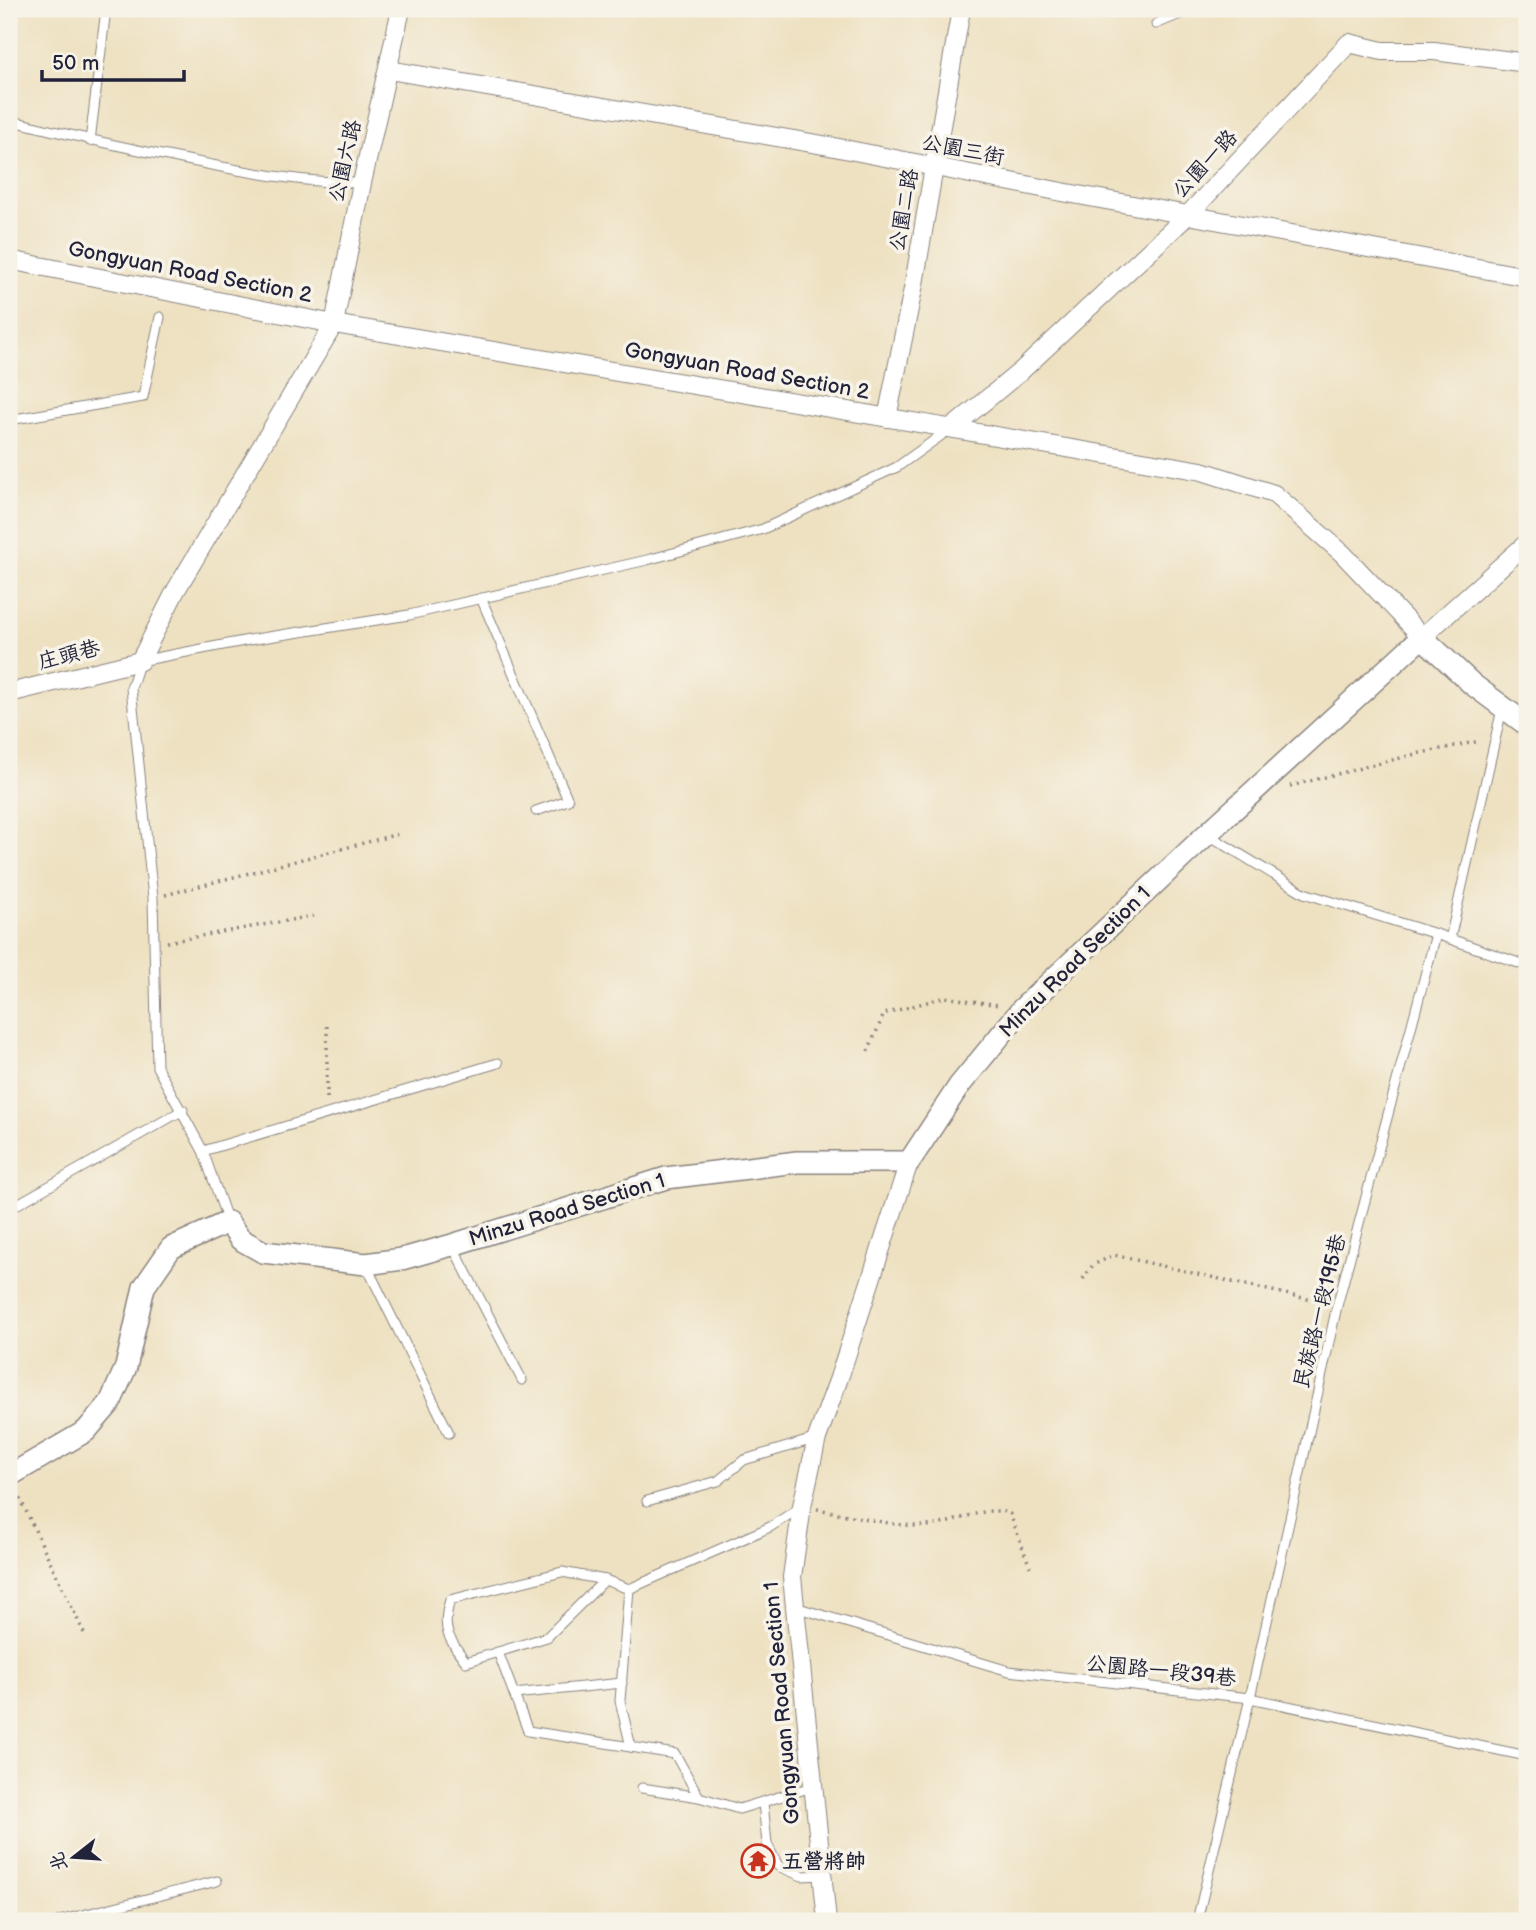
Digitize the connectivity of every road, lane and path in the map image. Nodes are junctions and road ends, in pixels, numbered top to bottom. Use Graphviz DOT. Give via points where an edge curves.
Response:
graph roads {
  1 [pos="106,9"];
  2 [pos="401,9"];
  3 [pos="961,9"];
  4 [pos="1192,9"];
  5 [pos="1156,24"];
  6 [pos="1527,63"];
  7 [pos="389,70"];
  8 [pos="9,120"];
  9 [pos="90,141"];
  10 [pos="934,168"];
  11 [pos="362,183"];
  12 [pos="1189,214"];
  13 [pos="9,260"];
  14 [pos="1527,276"];
  15 [pos="160,317"];
  16 [pos="334,324"];
  17 [pos="887,418"];
  18 [pos="9,420"];
  19 [pos="953,428"];
  20 [pos="1527,543"];
  21 [pos="481,598"];
  22 [pos="1422,637"];
  23 [pos="140,661"];
  24 [pos="9,693"];
  25 [pos="1503,707"];
  26 [pos="1527,726"];
  27 [pos="1496,737"];
  28 [pos="1287,787"];
  29 [pos="536,811"];
  30 [pos="402,832"];
  31 [pos="1207,834"];
  32 [pos="153,898"];
  33 [pos="313,916"];
  34 [pos="1436,934"];
  35 [pos="1450,939"];
  36 [pos="154,944"];
  37 [pos="1527,966"];
  38 [pos="1022,1009"];
  39 [pos="327,1026"];
  40 [pos="868,1051"];
  41 [pos="498,1063"];
  42 [pos="183,1111"];
  43 [pos="327,1114"];
  44 [pos="203,1151"];
  45 [pos="909,1162"];
  46 [pos="9,1209"];
  47 [pos="228,1222"];
  48 [pos="452,1245"];
  49 [pos="366,1264"];
  50 [pos="1083,1279"];
  51 [pos="1337,1306"];
  52 [pos="522,1380"];
  53 [pos="449,1433"];
  54 [pos="817,1438"];
  55 [pos="9,1476"];
  56 [pos="647,1502"];
  57 [pos="802,1506"];
  58 [pos="1030,1567"];
  59 [pos="605,1580"];
  60 [pos="629,1589"];
  61 [pos="794,1607"];
  62 [pos="85,1635"];
  63 [pos="498,1652"];
  64 [pos="622,1683"];
  65 [pos="514,1694"];
  66 [pos="1250,1698"];
  67 [pos="631,1747"];
  68 [pos="1527,1756"];
  69 [pos="812,1787"];
  70 [pos="642,1788"];
  71 [pos="699,1797"];
  72 [pos="763,1802"];
  73 [pos="822,1875"];
  74 [pos="217,1881"];
  75 [pos="60,1921"];
  76 [pos="827,1921"];
  77 [pos="1197,1921"];
  1 -- 9 [label="lane"];
  2 -- 7 [label="street, 公園六路"];
  3 -- 10 [label="street, 公園二路"];
  4 -- 5 [label="lane"];
  6 -- 12 [label="street, 公園一路" via="1434,51 1382,51 1349,43"];
  7 -- 10 [label="street, 公園三街"];
  7 -- 11 [label="street, 公園六路"];
  8 -- 9 [label="lane"];
  9 -- 11 [label="lane" via="320,183"];
  10 -- 12 [label="street, 公園三街"];
  10 -- 17 [label="street, 公園二路"];
  11 -- 16 [label="street, 公園六路"];
  12 -- 14 [label="street, 公園三街"];
  12 -- 19 [label="street, 公園一路"];
  13 -- 16 [label="street, Gongyuan Road Section 2"];
  15 -- 18 [label="lane" via="143,397"];
  16 -- 17 [label="street, Gongyuan Road Section 2"];
  16 -- 23 [label="street, 公園六路" via="176,590"];
  17 -- 19 [label="street, Gongyuan Road Section 2"];
  19 -- 21 [label="lane" via="897,467 763,529"];
  19 -- 22 [label="street, Gongyuan Road Section 2" via="1202,471 1274,495 1342,553"];
  20 -- 22 [label="street"];
  21 -- 23 [label="lane" via="409,615"];
  21 -- 29 [label="lane" via="568,800"];
  22 -- 25 [label="street"];
  22 -- 31 [label="street, Minzu Road Section 1"];
  23 -- 24 [label="street, 庄頭巷"];
  23 -- 32 [label="lane" via="131,688"];
  25 -- 26 [label="street"];
  25 -- 27 [label="lane"];
  27 -- 28 [label="path"];
  27 -- 35 [label="lane"];
  30 -- 32 [label="path"];
  31 -- 34 [label="lane" via="1304,893"];
  31 -- 38 [label="street, Minzu Road Section 1"];
  32 -- 36 [label="lane"];
  33 -- 36 [label="path"];
  34 -- 35 [label="lane"];
  34 -- 51 [label="lane, 民族路一段195巷"];
  35 -- 37 [label="lane"];
  36 -- 42 [label="lane" via="157,1067"];
  38 -- 40 [label="path" via="945,997 884,1014"];
  38 -- 45 [label="street, Minzu Road Section 1" via="958,1086"];
  39 -- 43 [label="path"];
  41 -- 43 [label="lane"];
  42 -- 44 [label="lane"];
  42 -- 46 [label="lane"];
  43 -- 44 [label="lane"];
  44 -- 47 [label="lane"];
  45 -- 48 [label="street, Minzu Road Section 1" via="797,1162 666,1178"];
  45 -- 54 [label="street, Gongyuan Road Section 1"];
  47 -- 49 [label="street, Minzu Road Section 1" via="240,1239 262,1252"];
  47 -- 55 [label="street" via="171,1248 144,1287 127,1367 110,1402 86,1431"];
  48 -- 49 [label="street, Minzu Road Section 1"];
  48 -- 52 [label="lane"];
  49 -- 53 [label="lane"];
  50 -- 51 [label="path" via="1093,1265 1114,1255"];
  51 -- 66 [label="lane, 民族路一段195巷"];
  54 -- 56 [label="lane" via="744,1460 718,1481"];
  54 -- 57 [label="street, Gongyuan Road Section 1"];
  55 -- 62 [label="path"];
  57 -- 58 [label="path" via="935,1526 998,1509 1010,1514"];
  57 -- 60 [label="lane" via="770,1527"];
  57 -- 61 [label="street, Gongyuan Road Section 1" via="792,1577"];
  59 -- 60 [label="lane"];
  59 -- 63 [label="lane" via="547,1637"];
  59 -- 63 [label="lane" via="562,1572 450,1600 444,1619 449,1638 466,1661"];
  60 -- 64 [label="lane"];
  61 -- 66 [label="lane, 公園路一段39巷" via="1009,1671"];
  61 -- 69 [label="street, Gongyuan Road Section 1"];
  63 -- 65 [label="lane"];
  64 -- 65 [label="lane"];
  64 -- 67 [label="lane" via="620,1701"];
  65 -- 67 [label="lane" via="528,1731"];
  66 -- 68 [label="lane, 公園路一段39巷"];
  66 -- 77 [label="lane, 民族路一段195巷"];
  67 -- 71 [label="lane" via="675,1754"];
  69 -- 72 [label="lane"];
  69 -- 73 [label="street, Gongyuan Road Section 1"];
  70 -- 71 [label="lane"];
  71 -- 72 [label="lane" via="739,1809"];
  72 -- 73 [label="lane" via="767,1844 778,1866 802,1875"];
  73 -- 76 [label="street, Gongyuan Road Section 1"];
  74 -- 75 [label="lane"];
}
